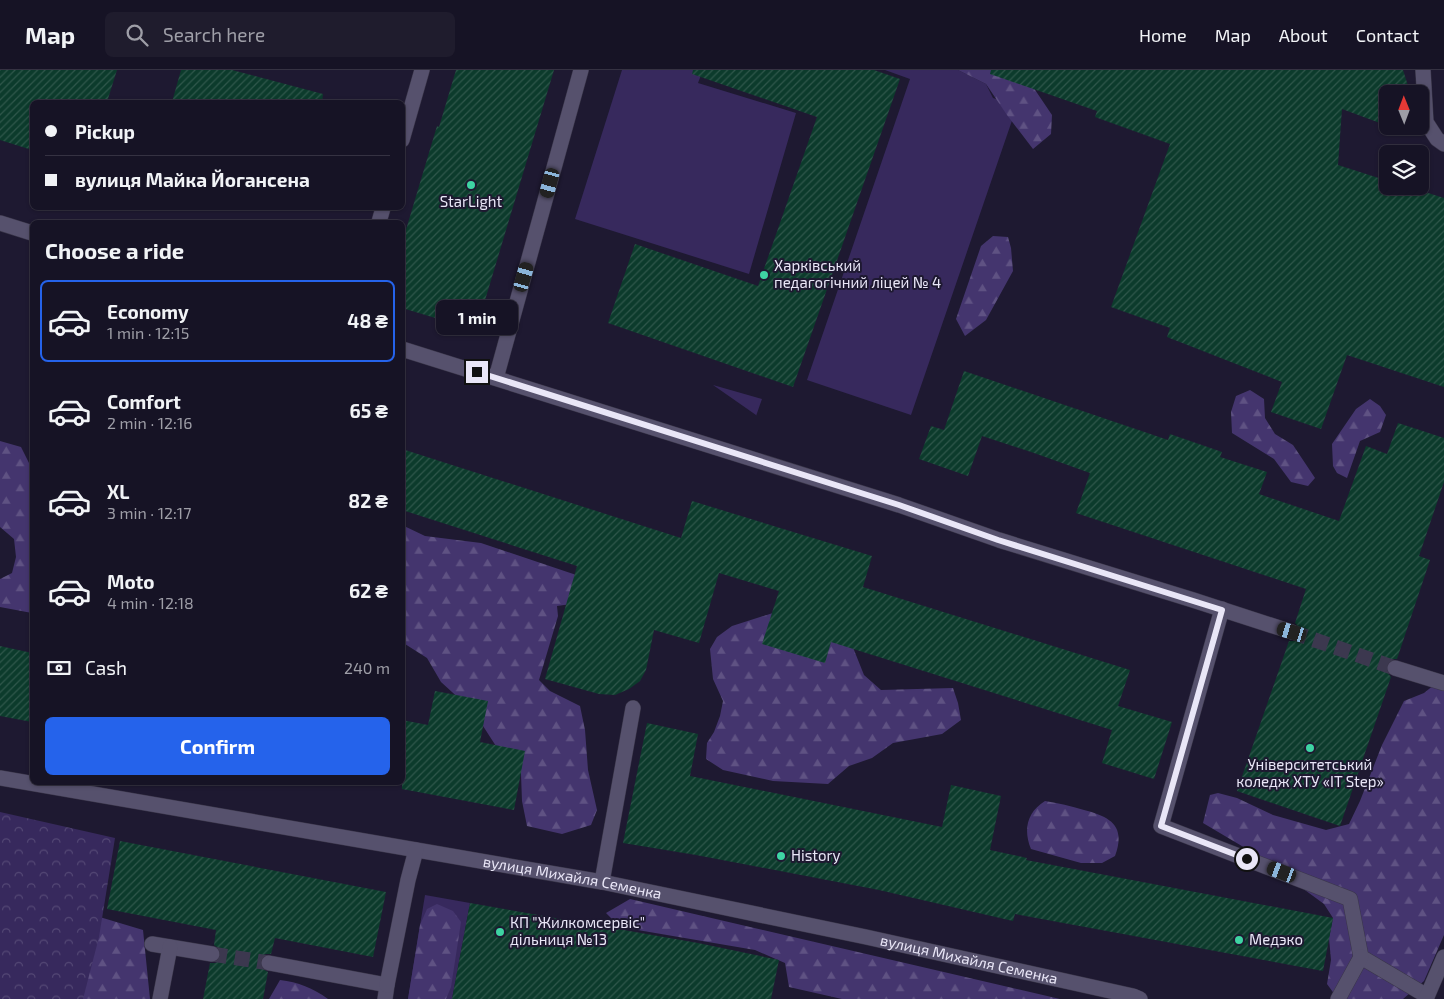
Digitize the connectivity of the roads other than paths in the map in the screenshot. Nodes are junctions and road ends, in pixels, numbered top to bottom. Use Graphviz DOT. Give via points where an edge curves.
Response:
graph roads {
  1 [pos="422,70"];
  2 [pos="581,70"];
  3 [pos="1423,70"];
  4 [pos="405,130"];
  5 [pos="1444,144"];
  6 [pos="0,223"];
  7 [pos="30,232"];
  8 [pos="405,350"];
  9 [pos="496,378"];
  10 [pos="1222,610"];
  11 [pos="1292,632"];
  12 [pos="1394,668"];
  13 [pos="1444,683"];
  14 [pos="633,708"];
  15 [pos="0,778"];
  16 [pos="30,783"];
  17 [pos="40,785"];
  18 [pos="416,850"];
  19 [pos="602,882"];
  20 [pos="152,944"];
  21 [pos="170,947"];
  22 [pos="212,954"];
  23 [pos="1444,957"];
  24 [pos="1361,958"];
  25 [pos="269,964"];
  26 [pos="386,992"];
  27 [pos="1135,998"];
  28 [pos="1427,998"];
  29 [pos="160,999"];
  30 [pos="1338,999"];
  1 -- 4 [label="street"];
  2 -- 9 [label="street"];
  3 -- 5 [label="street" via="1426,122"];
  6 -- 7 [label="street"];
  8 -- 9 [label="street"];
  9 -- 10 [label="street"];
  10 -- 11 [label="street"];
  10 -- 24 [label="street" via="1161,826 1350,899"];
  12 -- 13 [label="street"];
  14 -- 19 [label="street"];
  15 -- 16 [label="street, вулиця Михайля Семенка"];
  17 -- 18 [label="street, вулиця Михайля Семенка"];
  18 -- 19 [label="street, вулиця Михайля Семенка"];
  18 -- 26 [label="street"];
  19 -- 27 [label="street, вулиця Михайля Семенка" via="876,939"];
  20 -- 21 [label="street"];
  21 -- 22 [label="street"];
  21 -- 29 [label="street"];
  23 -- 28 [label="street"];
  24 -- 28 [label="street"];
  24 -- 30 [label="street"];
  25 -- 26 [label="street"];
}
